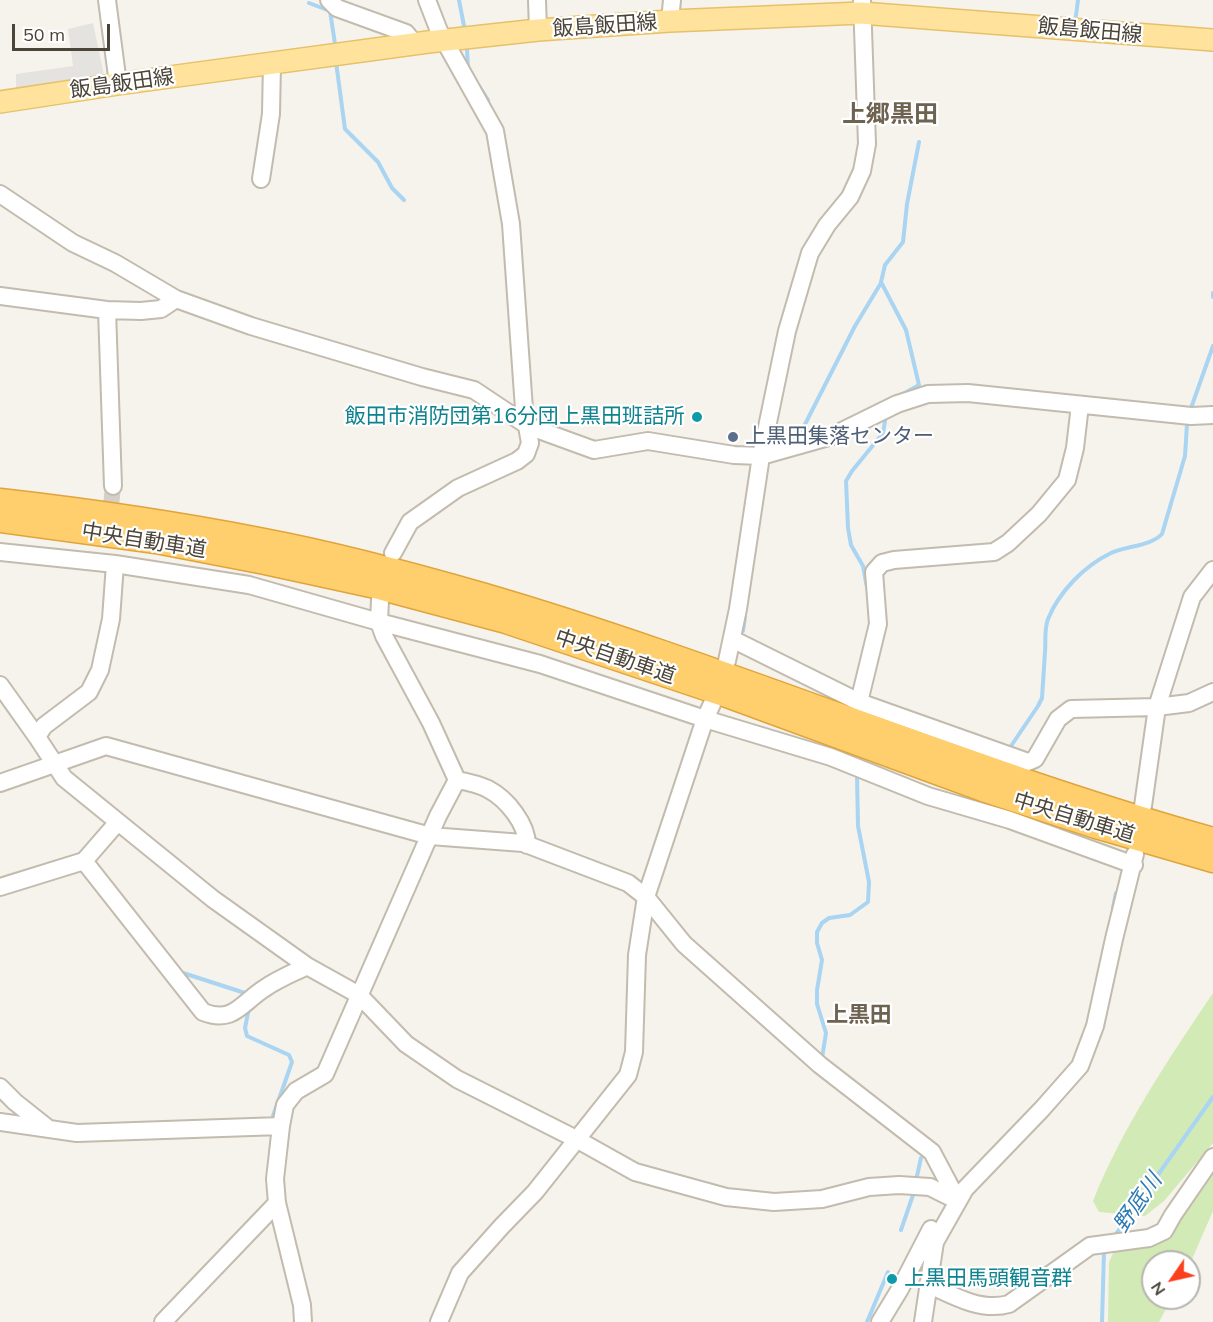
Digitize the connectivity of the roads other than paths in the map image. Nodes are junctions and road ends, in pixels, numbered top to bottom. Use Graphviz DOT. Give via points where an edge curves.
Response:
graph roads {
  1 [pos="107,0"];
  2 [pos="329,0"];
  3 [pos="427,0"];
  4 [pos="537,0"];
  5 [pos="861,7"];
  6 [pos="671,10"];
  7 [pos="538,30"];
  8 [pos="444,40"];
  9 [pos="1213,40"];
  10 [pos="415,44"];
  11 [pos="272,63"];
  12 [pos="118,84"];
  13 [pos="0,102"];
  14 [pos="261,179"];
  15 [pos="0,194"];
  16 [pos="0,296"];
  17 [pos="176,299"];
  18 [pos="107,310"];
  19 [pos="1080,405"];
  20 [pos="1213,415"];
  21 [pos="528,426"];
  22 [pos="761,456"];
  23 [pos="112,486"];
  24 [pos="0,501"];
  25 [pos="0,520"];
  26 [pos="108,542"];
  27 [pos="393,553"];
  28 [pos="1,557"];
  29 [pos="111,564"];
  30 [pos="1213,570"];
  31 [pos="380,600"];
  32 [pos="380,622"];
  33 [pos="732,639"];
  34 [pos="727,662"];
  35 [pos="0,685"];
  36 [pos="1213,692"];
  37 [pos="859,702"];
  38 [pos="1157,706"];
  39 [pos="709,711"];
  40 [pos="38,737"];
  41 [pos="54,764"];
  42 [pos="457,780"];
  43 [pos="0,783"];
  44 [pos="1143,806"];
  45 [pos="117,823"];
  46 [pos="430,836"];
  47 [pos="1213,840"];
  48 [pos="527,845"];
  49 [pos="1213,860"];
  50 [pos="84,861"];
  51 [pos="0,887"];
  52 [pos="646,897"];
  53 [pos="307,966"];
  54 [pos="359,995"];
  55 [pos="0,1087"];
  56 [pos="0,1122"];
  57 [pos="281,1126"];
  58 [pos="50,1130"];
  59 [pos="578,1140"];
  60 [pos="1213,1157"];
  61 [pos="958,1202"];
  62 [pos="277,1203"];
  63 [pos="928,1284"];
  64 [pos="163,1322"];
  65 [pos="303,1322"];
  66 [pos="439,1322"];
  67 [pos="880,1322"];
  68 [pos="923,1322"];
  1 -- 12 [label="street"];
  2 -- 10 [label="street" via="337,8 405,33"];
  3 -- 8 [label="street"];
  4 -- 7 [label="street"];
  5 -- 6 [label="main road, 飯島飯田線"];
  5 -- 9 [label="main road, 飯島飯田線"];
  5 -- 22 [label="street" via="867,128 862,171 850,197 810,253 787,331"];
  6 -- 7 [label="main road, 飯島飯田線"];
  7 -- 8 [label="main road, 飯島飯田線"];
  8 -- 10 [label="main road, 飯島飯田線"];
  8 -- 21 [label="street" via="497,140 511,224"];
  10 -- 11 [label="main road, 飯島飯田線"];
  11 -- 12 [label="main road, 飯島飯田線"];
  11 -- 14 [label="street" via="271,114"];
  12 -- 13 [label="main road, 飯島飯田線"];
  15 -- 17 [label="street" via="73,243"];
  16 -- 18 [label="street"];
  17 -- 18 [label="street" via="161,309"];
  17 -- 21 [label="street" via="251,326 474,390"];
  18 -- 23 [label="street"];
  19 -- 20 [label="street"];
  19 -- 22 [label="street" via="968,393 928,394 897,404 832,436"];
  19 -- 37 [label="street" via="1067,480 1040,514 1008,543 994,552 894,560 882,563 874,572 878,624"];
  21 -- 22 [label="street" via="594,450 648,441"];
  21 -- 27 [label="street" via="530,443 526,454 434,504 410,522"];
  22 -- 33 [label="street"];
  24 -- 47 [label="highway, 中央自動車道" via="264,541 362,562 651,649 990,770"];
  25 -- 49 [label="highway, 中央自動車道" via="265,561 506,621 727,695 983,789"];
  26 -- 29 [label="street"];
  28 -- 29 [label="street"];
  29 -- 32 [label="street" via="249,585"];
  29 -- 40 [label="street" via="111,619 100,670 89,692 44,726"];
  30 -- 38 [label="street" via="1192,597"];
  31 -- 32 [label="street"];
  32 -- 39 [label="street"];
  32 -- 42 [label="street"];
  33 -- 34 [label="street"];
  33 -- 37 [label="street"];
  35 -- 40 [label="street"];
  36 -- 38 [label="street" via="1189,703"];
  37 -- 38 [label="street" via="1028,762 1035,759 1058,719 1071,709"];
  38 -- 44 [label="street"];
  39 -- 52 [label="street"];
  39 -- 61 [label="street" via="737,727 928,796 1134,859 1095,1026 1080,1066 969,1184"];
  40 -- 41 [label="street"];
  41 -- 43 [label="street"];
  41 -- 45 [label="street" via="64,778"];
  41 -- 46 [label="street" via="106,746"];
  42 -- 46 [label="street"];
  42 -- 48 [label="street" via="497,795 520,821"];
  45 -- 50 [label="street"];
  45 -- 53 [label="street"];
  46 -- 48 [label="street"];
  46 -- 54 [label="street"];
  48 -- 52 [label="street" via="628,883"];
  50 -- 51 [label="street"];
  50 -- 53 [label="street" via="203,1012 216,1017 229,1014 266,987"];
  52 -- 59 [label="street" via="637,955 634,1052 628,1075"];
  52 -- 61 [label="street" via="684,944 811,1058 932,1152"];
  53 -- 54 [label="street"];
  54 -- 57 [label="street" via="325,1074 296,1090 285,1105"];
  54 -- 59 [label="street" via="406,1044 457,1079"];
  55 -- 58 [label="street"];
  56 -- 58 [label="street"];
  57 -- 58 [label="street" via="77,1133"];
  57 -- 62 [label="street" via="275,1179"];
  59 -- 61 [label="street" via="635,1172 726,1197 774,1202 822,1199 869,1187 899,1185 930,1187"];
  59 -- 66 [label="street" via="460,1273"];
  60 -- 63 [label="street" via="1164,1231 1149,1238 1090,1246 1018,1299 997,1308 985,1307"];
  61 -- 63 [label="street" via="935,1242"];
  61 -- 67 [label="street" via="943,1208"];
  62 -- 64 [label="street"];
  62 -- 65 [label="street"];
  63 -- 68 [label="street"];
}
